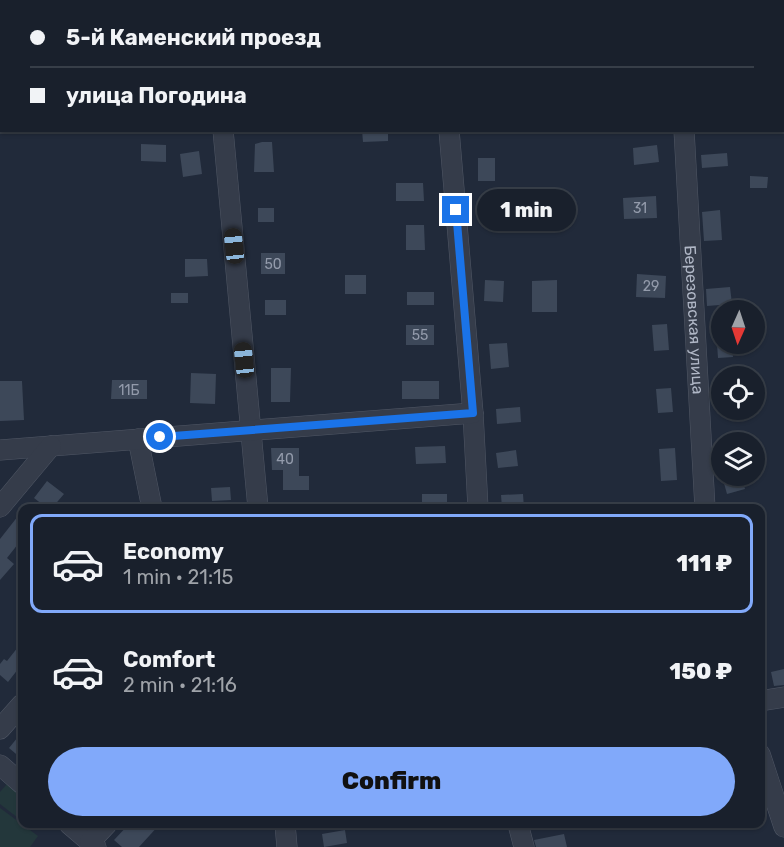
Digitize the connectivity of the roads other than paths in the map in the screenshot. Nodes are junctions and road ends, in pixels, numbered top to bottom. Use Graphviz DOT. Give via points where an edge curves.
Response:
graph roads {
  1 [pos="223,132"];
  2 [pos="449,132"];
  3 [pos="684,132"];
  4 [pos="473,413"];
  5 [pos="251,429"];
  6 [pos="138,439"];
  7 [pos="51,446"];
  8 [pos="0,450"];
  9 [pos="151,504"];
  10 [pos="258,504"];
  11 [pos="478,504"];
  12 [pos="705,504"];
  13 [pos="0,507"];
  14 [pos="784,697"];
  15 [pos="765,700"];
  16 [pos="18,709"];
  17 [pos="0,729"];
  18 [pos="0,765"];
  19 [pos="765,769"];
  20 [pos="18,781"];
  21 [pos="784,827"];
  22 [pos="74,828"];
  23 [pos="104,828"];
  24 [pos="285,828"];
  25 [pos="519,828"];
  26 [pos="93,845"];
  27 [pos="287,847"];
  28 [pos="524,847"];
  1 -- 5 [label="street"];
  2 -- 4 [label="street"];
  3 -- 12 [label="street, Березовская улица"];
  4 -- 5 [label="street"];
  4 -- 11 [label="street"];
  5 -- 6 [label="street"];
  5 -- 10 [label="street"];
  6 -- 7 [label="street"];
  6 -- 9 [label="street"];
  7 -- 8 [label="street"];
  7 -- 13 [label="street"];
  14 -- 15 [label="street"];
  16 -- 17 [label="street"];
  18 -- 20 [label="street"];
  19 -- 21 [label="street"];
  22 -- 26 [label="street"];
  23 -- 26 [label="street"];
  24 -- 27 [label="street"];
  25 -- 28 [label="street"];
}
